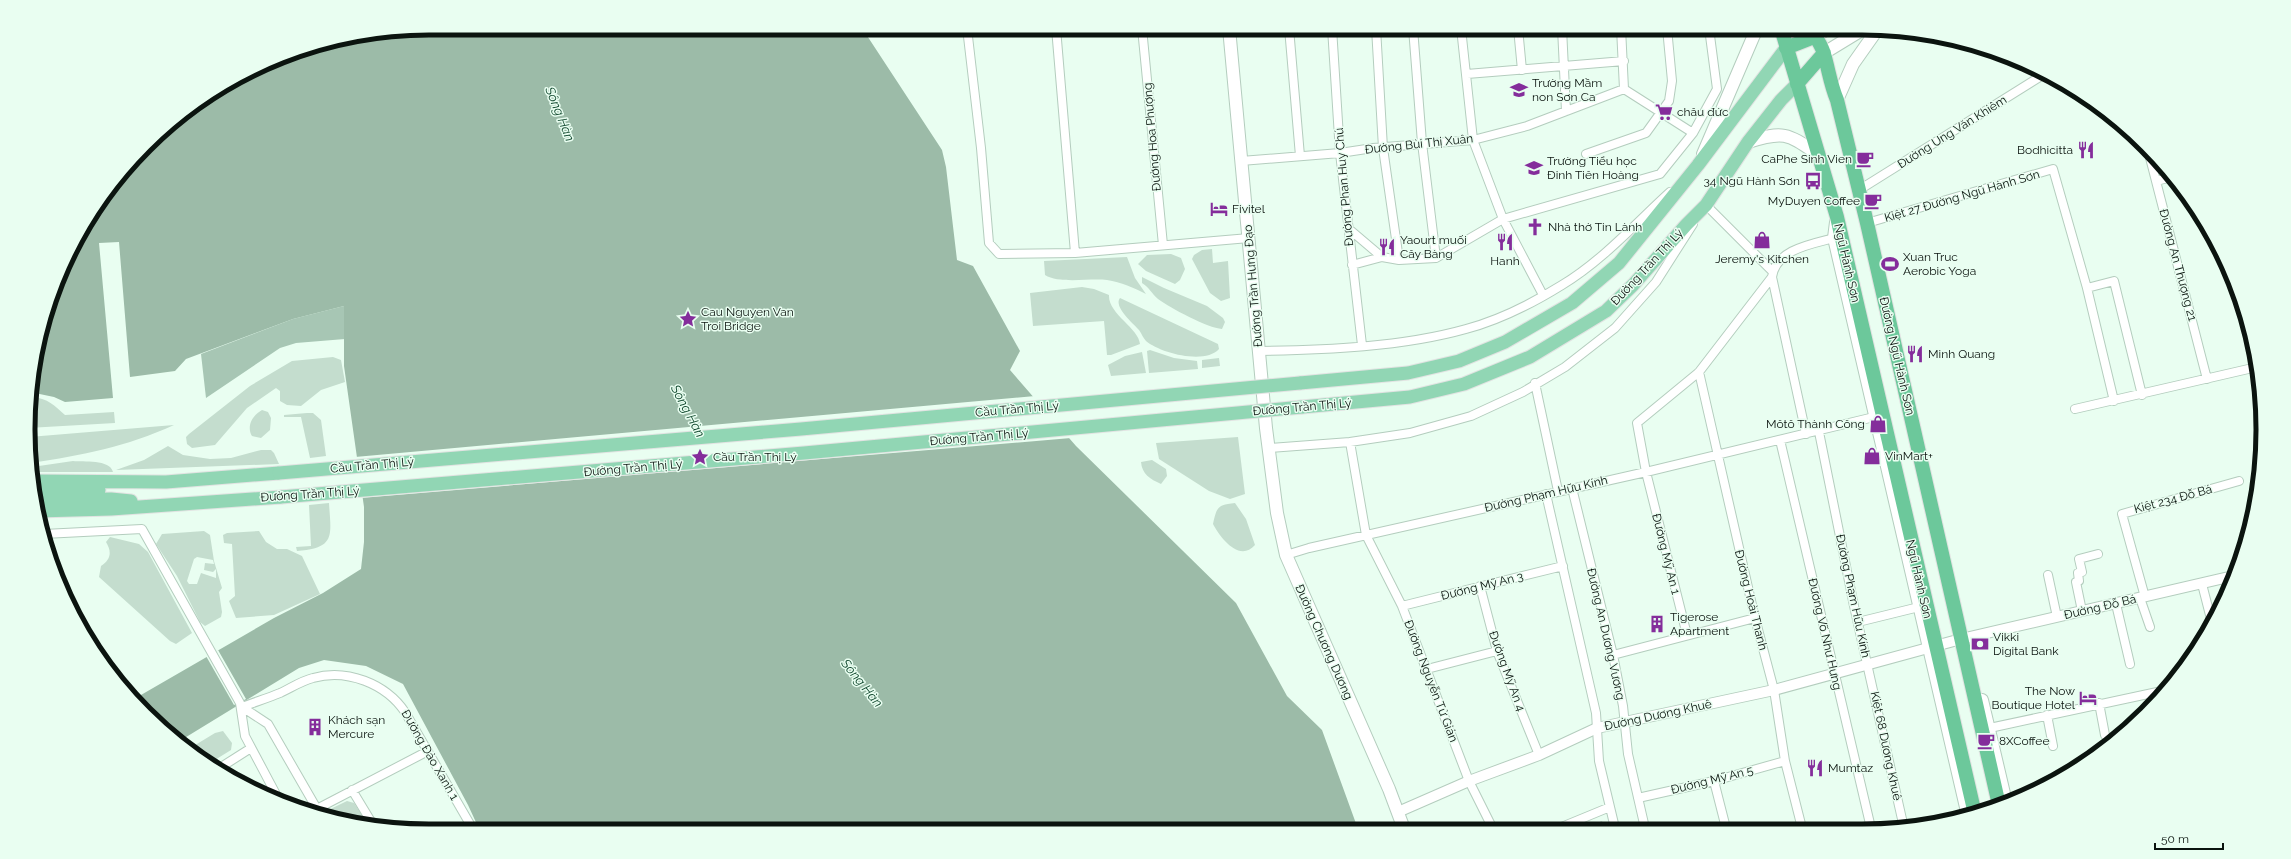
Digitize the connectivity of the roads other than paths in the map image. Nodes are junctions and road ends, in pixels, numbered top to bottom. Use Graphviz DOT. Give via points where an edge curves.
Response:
graph roads {
  1 [pos="968,35"];
  2 [pos="1057,35"];
  3 [pos="1143,35"];
  4 [pos="1230,35"];
  5 [pos="1290,35"];
  6 [pos="1332,35"];
  7 [pos="1376,35"];
  8 [pos="1414,35"];
  9 [pos="1462,35"];
  10 [pos="1519,35"];
  11 [pos="1563,35"];
  12 [pos="1622,35"];
  13 [pos="1668,35"];
  14 [pos="1710,35"];
  15 [pos="1754,35"];
  16 [pos="1783,35"];
  17 [pos="1808,35"];
  18 [pos="1815,35"];
  19 [pos="1853,35"];
  20 [pos="1873,35"];
  21 [pos="1786,48"];
  22 [pos="1824,52"];
  23 [pos="1624,61"];
  24 [pos="1565,65"];
  25 [pos="1522,70"];
  26 [pos="1466,74"];
  27 [pos="2039,77"];
  28 [pos="1797,84"];
  29 [pos="1624,88"];
  30 [pos="1837,100"];
  31 [pos="1566,111"];
  32 [pos="1660,112"];
  33 [pos="1693,133"];
  34 [pos="1473,140"];
  35 [pos="1748,142"];
  36 [pos="1422,143"];
  37 [pos="1383,148"];
  38 [pos="1340,153"];
  39 [pos="1586,154"];
  40 [pos="1300,156"];
  41 [pos="1819,156"];
  42 [pos="1241,161"];
  43 [pos="2151,162"];
  44 [pos="1698,165"];
  45 [pos="2166,179"];
  46 [pos="2156,181"];
  47 [pos="1859,190"];
  48 [pos="1706,205"];
  49 [pos="1837,217"];
  50 [pos="1503,219"];
  51 [pos="1870,223"];
  52 [pos="1349,230"];
  53 [pos="1248,238"];
  54 [pos="1834,238"];
  55 [pos="1163,245"];
  56 [pos="1075,253"];
  57 [pos="1382,257"];
  58 [pos="1436,258"];
  59 [pos="1399,260"];
  60 [pos="1352,265"];
  61 [pos="1772,275"];
  62 [pos="2087,288"];
  63 [pos="1543,295"];
  64 [pos="1362,345"];
  65 [pos="1259,352"];
  66 [pos="2251,369"];
  67 [pos="1699,372"];
  68 [pos="2208,379"];
  69 [pos="1300,383"];
  70 [pos="1535,383"];
  71 [pos="2142,395"];
  72 [pos="2114,401"];
  73 [pos="2074,409"];
  74 [pos="1874,417"];
  75 [pos="1819,432"];
  76 [pos="1806,434"];
  77 [pos="1780,440"];
  78 [pos="1350,442"];
  79 [pos="1269,448"];
  80 [pos="1717,455"];
  81 [pos="1646,472"];
  82 [pos="280,473"];
  83 [pos="38,481"];
  84 [pos="2239,481"];
  85 [pos="166,482"];
  86 [pos="1572,488"];
  87 [pos="1558,491"];
  88 [pos="40,492"];
  89 [pos="1546,494"];
  90 [pos="42,501"];
  91 [pos="171,504"];
  92 [pos="44,511"];
  93 [pos="49,534"];
  94 [pos="1366,535"];
  95 [pos="2098,554"];
  96 [pos="1286,555"];
  97 [pos="1563,566"];
  98 [pos="2048,575"];
  99 [pos="2227,578"];
  100 [pos="2202,584"];
  101 [pos="1480,586"];
  102 [pos="2143,597"];
  103 [pos="2116,604"];
  104 [pos="1402,606"];
  105 [pos="1919,607"];
  106 [pos="2082,611"];
  107 [pos="2210,614"];
  108 [pos="2057,617"];
  109 [pos="1755,618"];
  110 [pos="1858,622"];
  111 [pos="2150,627"];
  112 [pos="1686,635"];
  113 [pos="1963,639"];
  114 [pos="1932,648"];
  115 [pos="1497,651"];
  116 [pos="1613,655"];
  117 [pos="2130,664"];
  118 [pos="1868,665"];
  119 [pos="1427,669"];
  120 [pos="1834,675"];
  121 [pos="1774,690"];
  122 [pos="2157,691"];
  123 [pos="2098,704"];
  124 [pos="241,705"];
  125 [pos="2047,715"];
  126 [pos="1626,721"];
  127 [pos="1597,728"];
  128 [pos="1986,729"];
  129 [pos="2105,735"];
  130 [pos="2053,746"];
  131 [pos="251,748"];
  132 [pos="428,751"];
  133 [pos="1539,755"];
  134 [pos="1785,760"];
  135 [pos="223,766"];
  136 [pos="1470,781"];
  137 [pos="1714,781"];
  138 [pos="352,790"];
  139 [pos="275,792"];
  140 [pos="2005,797"];
  141 [pos="1638,798"];
  142 [pos="1998,799"];
  143 [pos="312,806"];
  144 [pos="1610,807"];
  145 [pos="318,808"];
  146 [pos="1973,808"];
  147 [pos="1967,810"];
  148 [pos="1398,812"];
  149 [pos="370,819"];
  150 [pos="1903,822"];
  151 [pos="470,824"];
  152 [pos="1402,824"];
  153 [pos="1491,824"];
  154 [pos="1568,824"];
  155 [pos="1614,824"];
  156 [pos="1644,824"];
  157 [pos="1725,824"];
  158 [pos="1801,824"];
  159 [pos="1870,824"];
  1 -- 56 [label="street" via="989,243 999,254"];
  2 -- 56 [label="street"];
  3 -- 55 [label="street, Đường Hoa Phượng"];
  4 -- 42 [label="main road, Đường Trần Hưng Đạo"];
  5 -- 40 [label="street"];
  6 -- 38 [label="street, Đường Phan Huy Chú"];
  7 -- 37 [label="street"];
  8 -- 36 [label="street"];
  9 -- 26 [label="street"];
  10 -- 25 [label="street"];
  11 -- 24 [label="street"];
  12 -- 23 [label="street"];
  13 -- 32 [label="street" via="1672,91 1669,101"];
  14 -- 33 [label="street" via="1717,89"];
  15 -- 44 [label="main road"];
  16 -- 21 [label="highway"];
  17 -- 21 [label="highway"];
  18 -- 22 [label="highway"];
  19 -- 22 [label="main road"];
  20 -- 30 [label="main road" via="1853,64"];
  21 -- 28 [label="highway"];
  21 -- 44 [label="main road, Đường Trần Thị Lý"];
  22 -- 28 [label="highway"];
  22 -- 30 [label="highway, Đường Ngũ Hành Sơn" via="1829,81"];
  23 -- 24 [label="street"];
  23 -- 29 [label="street"];
  24 -- 25 [label="street"];
  24 -- 31 [label="street"];
  25 -- 26 [label="street"];
  26 -- 34 [label="street"];
  27 -- 47 [label="street, Đường Ung Văn Khiêm"];
  28 -- 35 [label="main road, Đường Trần Thị Lý"];
  28 -- 41 [label="highway"];
  29 -- 31 [label="street, Đường Bùi Thị Xuân"];
  29 -- 32 [label="street"];
  30 -- 47 [label="highway, Đường Ngũ Hành Sơn"];
  31 -- 34 [label="street, Đường Bùi Thị Xuân" via="1528,126"];
  32 -- 33 [label="street"];
  32 -- 39 [label="street" via="1646,133"];
  33 -- 50 [label="street" via="1660,174"];
  34 -- 36 [label="street, Đường Bùi Thị Xuân"];
  34 -- 50 [label="street"];
  35 -- 41 [label="main road" via="1773,134 1793,137"];
  35 -- 48 [label="main road, Đường Trần Thị Lý"];
  36 -- 37 [label="street, Đường Bùi Thị Xuân"];
  36 -- 58 [label="street"];
  37 -- 38 [label="street, Đường Bùi Thị Xuân"];
  37 -- 59 [label="street"];
  38 -- 40 [label="street, Đường Bùi Thị Xuân"];
  38 -- 52 [label="street, Đường Phan Huy Chú"];
  40 -- 42 [label="street, Đường Bùi Thị Xuân"];
  41 -- 49 [label="highway"];
  42 -- 53 [label="main road, Đường Trần Hưng Đạo"];
  43 -- 46 [label="street, Đường An Thượng 21"];
  44 -- 63 [label="street" via="1598,258 1563,284"];
  44 -- 69 [label="main road, Đường Trần Thị Lý" via="1619,263 1572,303 1529,330 1459,361 1408,373"];
  45 -- 46 [label="street"];
  46 -- 68 [label="street, Đường An Thượng 21"];
  47 -- 51 [label="highway, Đường Ngũ Hành Sơn"];
  48 -- 61 [label="street"];
  48 -- 70 [label="street" via="1656,282 1615,328 1565,367"];
  48 -- 91 [label="main road, Đường Trần Thị Lý, bridge" via="1633,286 1606,311 1530,357 1464,384 1410,397 804,454"];
  49 -- 54 [label="main road, Ngũ Hành Sơn"];
  49 -- 114 [label="highway, Ngũ Hành Sơn"];
  50 -- 58 [label="street"];
  50 -- 63 [label="street"];
  51 -- 62 [label="street, Kiệt 27 Đường Ngũ Hành Sơn" via="2053,169"];
  51 -- 113 [label="highway, Đường Ngũ Hành Sơn"];
  52 -- 57 [label="street"];
  52 -- 60 [label="street, Đường Phan Huy Chú"];
  53 -- 55 [label="street"];
  53 -- 65 [label="main road, Đường Trần Hưng Đạo"];
  54 -- 61 [label="street" via="1798,248 1777,263"];
  54 -- 74 [label="main road, Ngũ Hành Sơn"];
  55 -- 56 [label="street"];
  57 -- 59 [label="street"];
  57 -- 60 [label="street"];
  58 -- 59 [label="street"];
  60 -- 64 [label="street, Đường Phan Huy Chú"];
  61 -- 67 [label="street"];
  61 -- 76 [label="street"];
  62 -- 71 [label="street" via="2114,281"];
  62 -- 72 [label="street"];
  63 -- 64 [label="street" via="1511,312 1468,329 1394,344"];
  64 -- 65 [label="street"];
  65 -- 79 [label="main road, Đường Trần Hưng Đạo"];
  66 -- 68 [label="street"];
  67 -- 80 [label="street, Đường Hoài Thanh"];
  67 -- 81 [label="street, Đường Mỹ An 1" via="1637,424"];
  68 -- 71 [label="street"];
  69 -- 82 [label="main road, Cầu Trần Thị Lý, bridge"];
  70 -- 78 [label="street" via="1491,408 1450,423 1394,436"];
  70 -- 87 [label="street"];
  71 -- 72 [label="street"];
  72 -- 73 [label="street"];
  74 -- 75 [label="street, Đường Phạm Hữu Kính"];
  74 -- 105 [label="main road, Ngũ Hành Sơn"];
  75 -- 76 [label="street, Đường Phạm Hữu Kính"];
  75 -- 110 [label="street, Đường Phạm Hữu Kính"];
  76 -- 77 [label="street, Đường Phạm Hữu Kính"];
  77 -- 80 [label="street, Đường Phạm Hữu Kính"];
  77 -- 120 [label="street, Đường Võ Như Hưng"];
  78 -- 79 [label="street"];
  78 -- 94 [label="street, Đường Nguyễn Tử Giản"];
  79 -- 96 [label="main road, Đường Chương Dương"];
  80 -- 81 [label="street, Đường Phạm Hữu Kính"];
  80 -- 109 [label="street, Đường Hoài Thanh"];
  81 -- 86 [label="street, Đường Phạm Hữu Kính"];
  81 -- 112 [label="street, Đường Mỹ An 1"];
  82 -- 85 [label="main road, Đường Trần Thị Lý"];
  83 -- 85 [label="main road, Đường Trần Thị Lý"];
  84 -- 102 [label="street, Kiệt 234 Đỗ Bá" via="2122,514"];
  85 -- 88 [label="main road" via="110,489"];
  86 -- 87 [label="street, Đường Phạm Hữu Kính"];
  86 -- 116 [label="street, Đường An Dương Vương"];
  87 -- 89 [label="street, Đường Phạm Hữu Kính"];
  89 -- 94 [label="street, Đường Phạm Hữu Kính"];
  89 -- 97 [label="street"];
  90 -- 91 [label="main road" via="111,499"];
  91 -- 92 [label="main road, Đường Trần Thị Lý"];
  93 -- 124 [label="street" via="142,529"];
  94 -- 96 [label="street, Đường Phạm Hữu Kính"];
  94 -- 104 [label="street, Đường Nguyễn Tử Giản"];
  95 -- 106 [label="street" via="2079,559 2082,572 2078,573 2079,581 2076,582"];
  96 -- 148 [label="main road, Đường Chương Dương"];
  97 -- 101 [label="street, Đường Mỹ An 3"];
  97 -- 127 [label="street"];
  98 -- 108 [label="street"];
  99 -- 100 [label="street, Đường Đỗ Bá"];
  100 -- 102 [label="street, Đường Đỗ Bá"];
  100 -- 107 [label="street"];
  101 -- 104 [label="street, Đường Mỹ An 3"];
  101 -- 115 [label="street, Đường Mỹ An 4"];
  102 -- 103 [label="street, Đường Đỗ Bá"];
  102 -- 111 [label="street"];
  103 -- 106 [label="street, Đường Đỗ Bá"];
  103 -- 117 [label="street"];
  104 -- 119 [label="street, Đường Nguyễn Tử Giản"];
  105 -- 110 [label="street"];
  105 -- 114 [label="main road, Ngũ Hành Sơn"];
  106 -- 108 [label="street, Đường Đỗ Bá"];
  108 -- 113 [label="street, Đường Đỗ Bá"];
  109 -- 112 [label="street"];
  109 -- 121 [label="street, Đường Hoài Thanh"];
  110 -- 118 [label="street, Đường Phạm Hữu Kính"];
  112 -- 116 [label="street"];
  113 -- 114 [label="street, Đường Đỗ Bá"];
  113 -- 128 [label="main road"];
  113 -- 128 [label="highway, Đường Ngũ Hành Sơn" via="1966,661"];
  114 -- 118 [label="street, Đường Dương Khuê"];
  114 -- 146 [label="highway, Ngũ Hành Sơn"];
  114 -- 147 [label="main road, Ngũ Hành Sơn"];
  115 -- 119 [label="street"];
  115 -- 133 [label="street, Đường Mỹ An 4"];
  116 -- 126 [label="street, Đường An Dương Vương"];
  118 -- 120 [label="street, Đường Dương Khuê"];
  118 -- 150 [label="street, Kiệt 68 Dương Khuê"];
  119 -- 136 [label="street, Đường Nguyễn Tử Giản"];
  120 -- 121 [label="street, Đường Dương Khuê"];
  120 -- 159 [label="street, Đường Võ Như Hưng"];
  121 -- 126 [label="street, Đường Dương Khuê"];
  121 -- 134 [label="street, Đường Hoài Thanh"];
  122 -- 123 [label="street"];
  123 -- 125 [label="street"];
  123 -- 129 [label="street"];
  124 -- 131 [label="street" via="245,736"];
  124 -- 132 [label="street, Đường Đảo Xanh 1" via="314,677 352,677 378,687 400,705"];
  124 -- 143 [label="street" via="268,724"];
  125 -- 128 [label="street"];
  125 -- 130 [label="street"];
  126 -- 127 [label="street, Đường Dương Khuê"];
  126 -- 141 [label="street, Đường An Dương Vương" via="1628,754"];
  127 -- 133 [label="street, Đường Dương Khuê"];
  127 -- 144 [label="street" via="1599,761"];
  128 -- 140 [label="main road"];
  128 -- 142 [label="highway"];
  131 -- 135 [label="street"];
  131 -- 139 [label="street"];
  132 -- 138 [label="street"];
  132 -- 151 [label="street, Đường Đảo Xanh 1"];
  133 -- 136 [label="street, Đường Dương Khuê"];
  134 -- 137 [label="street, Đường Mỹ An 5"];
  134 -- 158 [label="street, Đường Hoài Thanh"];
  136 -- 148 [label="street, Đường Dương Khuê"];
  136 -- 153 [label="street, Đường Nguyễn Tử Giản"];
  137 -- 141 [label="street, Đường Mỹ An 5"];
  137 -- 157 [label="street"];
  138 -- 145 [label="street"];
  138 -- 149 [label="street"];
  141 -- 156 [label="street, Đường An Dương Vương"];
  144 -- 154 [label="street"];
  144 -- 155 [label="street"];
  148 -- 152 [label="main road, Đường Chương Dương"];
}
